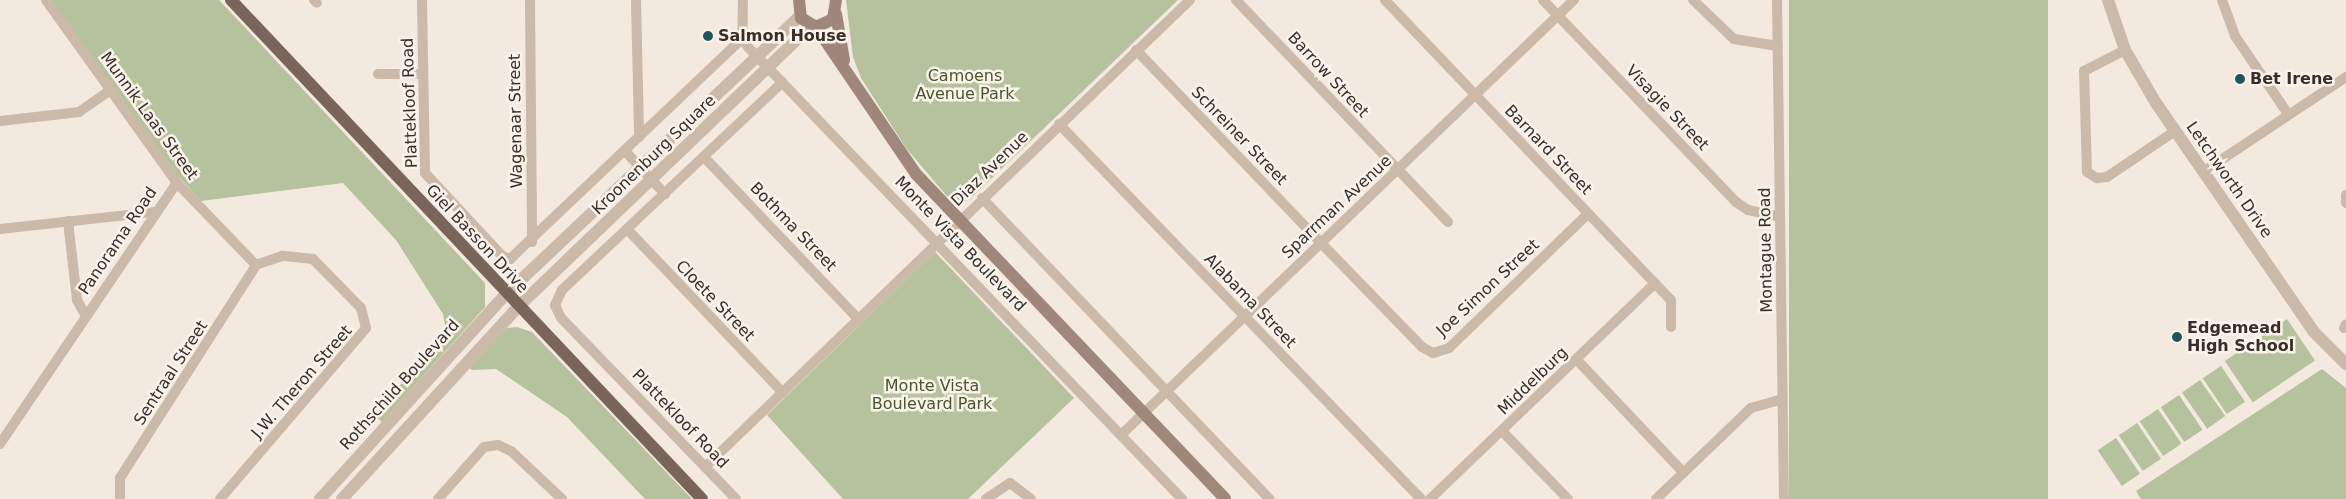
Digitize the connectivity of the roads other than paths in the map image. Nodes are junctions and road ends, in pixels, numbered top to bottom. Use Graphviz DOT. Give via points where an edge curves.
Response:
graph roads {
  1 [pos="46,0"];
  2 [pos="231,0"];
  3 [pos="422,0"];
  4 [pos="530,0"];
  5 [pos="636,0"];
  6 [pos="743,0"];
  7 [pos="799,0"];
  8 [pos="836,0"];
  9 [pos="1190,0"];
  10 [pos="1236,0"];
  11 [pos="1384,0"];
  12 [pos="1543,0"];
  13 [pos="1574,0"];
  14 [pos="1693,0"];
  15 [pos="1778,0"];
  16 [pos="2108,0"];
  17 [pos="2222,0"];
  18 [pos="836,14"];
  19 [pos="800,16"];
  20 [pos="1558,16"];
  21 [pos="814,26"];
  22 [pos="742,40"];
  23 [pos="1777,46"];
  24 [pos="1136,50"];
  25 [pos="2125,50"];
  26 [pos="756,55"];
  27 [pos="768,68"];
  28 [pos="378,74"];
  29 [pos="423,74"];
  30 [pos="2346,77"];
  31 [pos="851,78"];
  32 [pos="783,82"];
  33 [pos="111,90"];
  34 [pos="1476,96"];
  35 [pos="2288,114"];
  36 [pos="0,121"];
  37 [pos="1059,124"];
  38 [pos="2175,131"];
  39 [pos="639,137"];
  40 [pos="625,151"];
  41 [pos="704,157"];
  42 [pos="638,166"];
  43 [pos="1398,171"];
  44 [pos="2203,172"];
  45 [pos="651,181"];
  46 [pos="177,183"];
  47 [pos="665,194"];
  48 [pos="2346,195"];
  49 [pos="982,198"];
  50 [pos="2346,203"];
  51 [pos="153,212"];
  52 [pos="1588,214"];
  53 [pos="1780,217"];
  54 [pos="68,221"];
  55 [pos="958,221"];
  56 [pos="1448,222"];
  57 [pos="0,229"];
  58 [pos="627,229"];
  59 [pos="532,242"];
  60 [pos="1320,243"];
  61 [pos="937,244"];
  62 [pos="510,259"];
  63 [pos="256,265"];
  64 [pos="1655,283"];
  65 [pos="506,294"];
  66 [pos="518,307"];
  67 [pos="86,316"];
  68 [pos="1244,316"];
  69 [pos="859,320"];
  70 [pos="1671,327"];
  71 [pos="1576,360"];
  72 [pos="2346,364"];
  73 [pos="1166,390"];
  74 [pos="783,393"];
  75 [pos="1782,399"];
  76 [pos="1142,413"];
  77 [pos="1502,431"];
  78 [pos="1120,435"];
  79 [pos="0,444"];
  80 [pos="705,467"];
  81 [pos="1683,472"];
  82 [pos="120,499"];
  83 [pos="220,499"];
  84 [pos="320,499"];
  85 [pos="342,499"];
  86 [pos="438,499"];
  87 [pos="562,499"];
  88 [pos="702,499"];
  89 [pos="736,499"];
  90 [pos="986,499"];
  91 [pos="1031,499"];
  92 [pos="1182,499"];
  93 [pos="1225,499"];
  94 [pos="1270,499"];
  95 [pos="1421,499"];
  96 [pos="1430,499"];
  97 [pos="1568,499"];
  98 [pos="1656,499"];
  99 [pos="1784,499"];
  1 -- 33 [label="street, Munnik Laas Street"];
  2 -- 65 [label="main road, Giel Basson Drive"];
  3 -- 29 [label="street, Plattekloof Road"];
  4 -- 59 [label="street, Wagenaar Street"];
  5 -- 39 [label="street"];
  6 -- 22 [label="street"];
  7 -- 19 [label="main road"];
  8 -- 18 [label="main road, Monte Vista Boulevard"];
  9 -- 24 [label="street, Diaz Avenue"];
  10 -- 43 [label="street, Barrow Street"];
  11 -- 34 [label="street, Barnard Street"];
  12 -- 20 [label="street, Visagie Street"];
  13 -- 20 [label="street, Sparrman Avenue"];
  14 -- 23 [label="street" via="1734,39"];
  15 -- 23 [label="street, Montague Road"];
  16 -- 25 [label="street, Letchworth Drive"];
  17 -- 35 [label="street" via="2235,36"];
  18 -- 21 [label="main road" via="828,23"];
  18 -- 31 [label="main road, Monte Vista Boulevard" via="841,53"];
  19 -- 21 [label="main road, Monte Vista Boulevard"];
  19 -- 26 [label="street, Kroonenburg Square"];
  20 -- 34 [label="street, Sparrman Avenue"];
  20 -- 53 [label="street, Visagie Street" via="1736,202 1748,210"];
  21 -- 27 [label="street, Kroonenburg Square"];
  21 -- 31 [label="main road, Monte Vista Boulevard"];
  22 -- 26 [label="street, Monte Vista Boulevard"];
  22 -- 39 [label="street, Kroonenburg Square"];
  23 -- 53 [label="street, Montague Road"];
  24 -- 37 [label="street, Diaz Avenue"];
  24 -- 60 [label="street, Schreiner Street"];
  25 -- 38 [label="street, Letchworth Drive"];
  25 -- 38 [label="street" via="2084,71 2087,172 2094,178 2107,177"];
  26 -- 27 [label="street, Monte Vista Boulevard"];
  26 -- 42 [label="street, Kroonenburg Square"];
  27 -- 32 [label="street, Monte Vista Boulevard"];
  27 -- 45 [label="street, Kroonenburg Square"];
  28 -- 29 [label="street"];
  29 -- 62 [label="street, Plattekloof Road" via="425,173 502,256"];
  30 -- 35 [label="street"];
  31 -- 55 [label="main road, Monte Vista Boulevard" via="896,148"];
  32 -- 41 [label="street"];
  32 -- 61 [label="street, Monte Vista Boulevard"];
  33 -- 36 [label="street" via="79,112"];
  33 -- 46 [label="street, Munnik Laas Street"];
  34 -- 43 [label="street, Sparrman Avenue"];
  34 -- 52 [label="street, Barnard Street"];
  35 -- 44 [label="street"];
  37 -- 49 [label="street, Diaz Avenue"];
  37 -- 68 [label="street, Alabama Street"];
  38 -- 44 [label="street, Letchworth Drive"];
  39 -- 40 [label="street, Kroonenburg Square"];
  40 -- 42 [label="street"];
  40 -- 59 [label="street, Kroonenburg Square"];
  41 -- 47 [label="street"];
  41 -- 69 [label="street, Bothma Street"];
  42 -- 45 [label="street"];
  42 -- 65 [label="street, Kroonenburg Square"];
  43 -- 56 [label="street, Barrow Street"];
  43 -- 60 [label="street, Sparrman Avenue"];
  44 -- 72 [label="street, Letchworth Drive" via="2313,331"];
  45 -- 47 [label="street"];
  45 -- 66 [label="street, Kroonenburg Square"];
  46 -- 51 [label="street, Panorama Road"];
  46 -- 63 [label="street, Munnik Laas Street"];
  47 -- 58 [label="street"];
  48 -- 50 [label="street"];
  49 -- 55 [label="street, Diaz Avenue"];
  49 -- 73 [label="street"];
  51 -- 54 [label="street"];
  51 -- 67 [label="street, Panorama Road"];
  52 -- 60 [label="street, Joe Simon Street" via="1449,348 1433,353"];
  52 -- 64 [label="street, Barnard Street"];
  53 -- 75 [label="street, Montague Road"];
  54 -- 57 [label="street"];
  54 -- 67 [label="street, Panorama Road" via="77,300"];
  55 -- 61 [label="street, Diaz Avenue"];
  55 -- 76 [label="main road, Monte Vista Boulevard"];
  58 -- 74 [label="street, Cloete Street"];
  58 -- 80 [label="street, Plattekloof Road" via="562,290 555,305 562,318"];
  59 -- 62 [label="street, Kroonenburg Square"];
  60 -- 68 [label="street, Sparrman Avenue"];
  61 -- 69 [label="street, Diaz Avenue"];
  61 -- 78 [label="street, Monte Vista Boulevard"];
  63 -- 82 [label="street, Sentraal Street" via="120,478"];
  63 -- 83 [label="street, J.W. Theron Street" via="282,256 313,259 361,308 366,328"];
  64 -- 70 [label="street, Barnard Street" via="1671,300"];
  64 -- 71 [label="street, Middelburg"];
  65 -- 66 [label="main road, Giel Basson Drive"];
  65 -- 84 [label="street, Rothschild Boulevard"];
  66 -- 85 [label="street, Rothschild Boulevard"];
  66 -- 88 [label="main road, Giel Basson Drive"];
  67 -- 79 [label="street, Panorama Road"];
  68 -- 73 [label="street, Sparrman Avenue"];
  68 -- 95 [label="street, Alabama Street"];
  69 -- 74 [label="street, Diaz Avenue"];
  71 -- 77 [label="street, Middelburg"];
  71 -- 81 [label="street"];
  73 -- 76 [label="street, Sparrman Avenue"];
  73 -- 94 [label="street"];
  74 -- 80 [label="street, Diaz Avenue"];
  75 -- 81 [label="street" via="1751,408"];
  75 -- 99 [label="street, Montague Road"];
  76 -- 78 [label="street, Sparrman Avenue"];
  76 -- 93 [label="main road, Monte Vista Boulevard"];
  77 -- 96 [label="street, Middelburg"];
  77 -- 97 [label="street"];
  78 -- 92 [label="street, Monte Vista Boulevard"];
  80 -- 89 [label="street, Plattekloof Road"];
  81 -- 98 [label="street"];
  86 -- 87 [label="street" via="484,447 498,445 510,451"];
  90 -- 91 [label="street" via="1010,483"];
}
